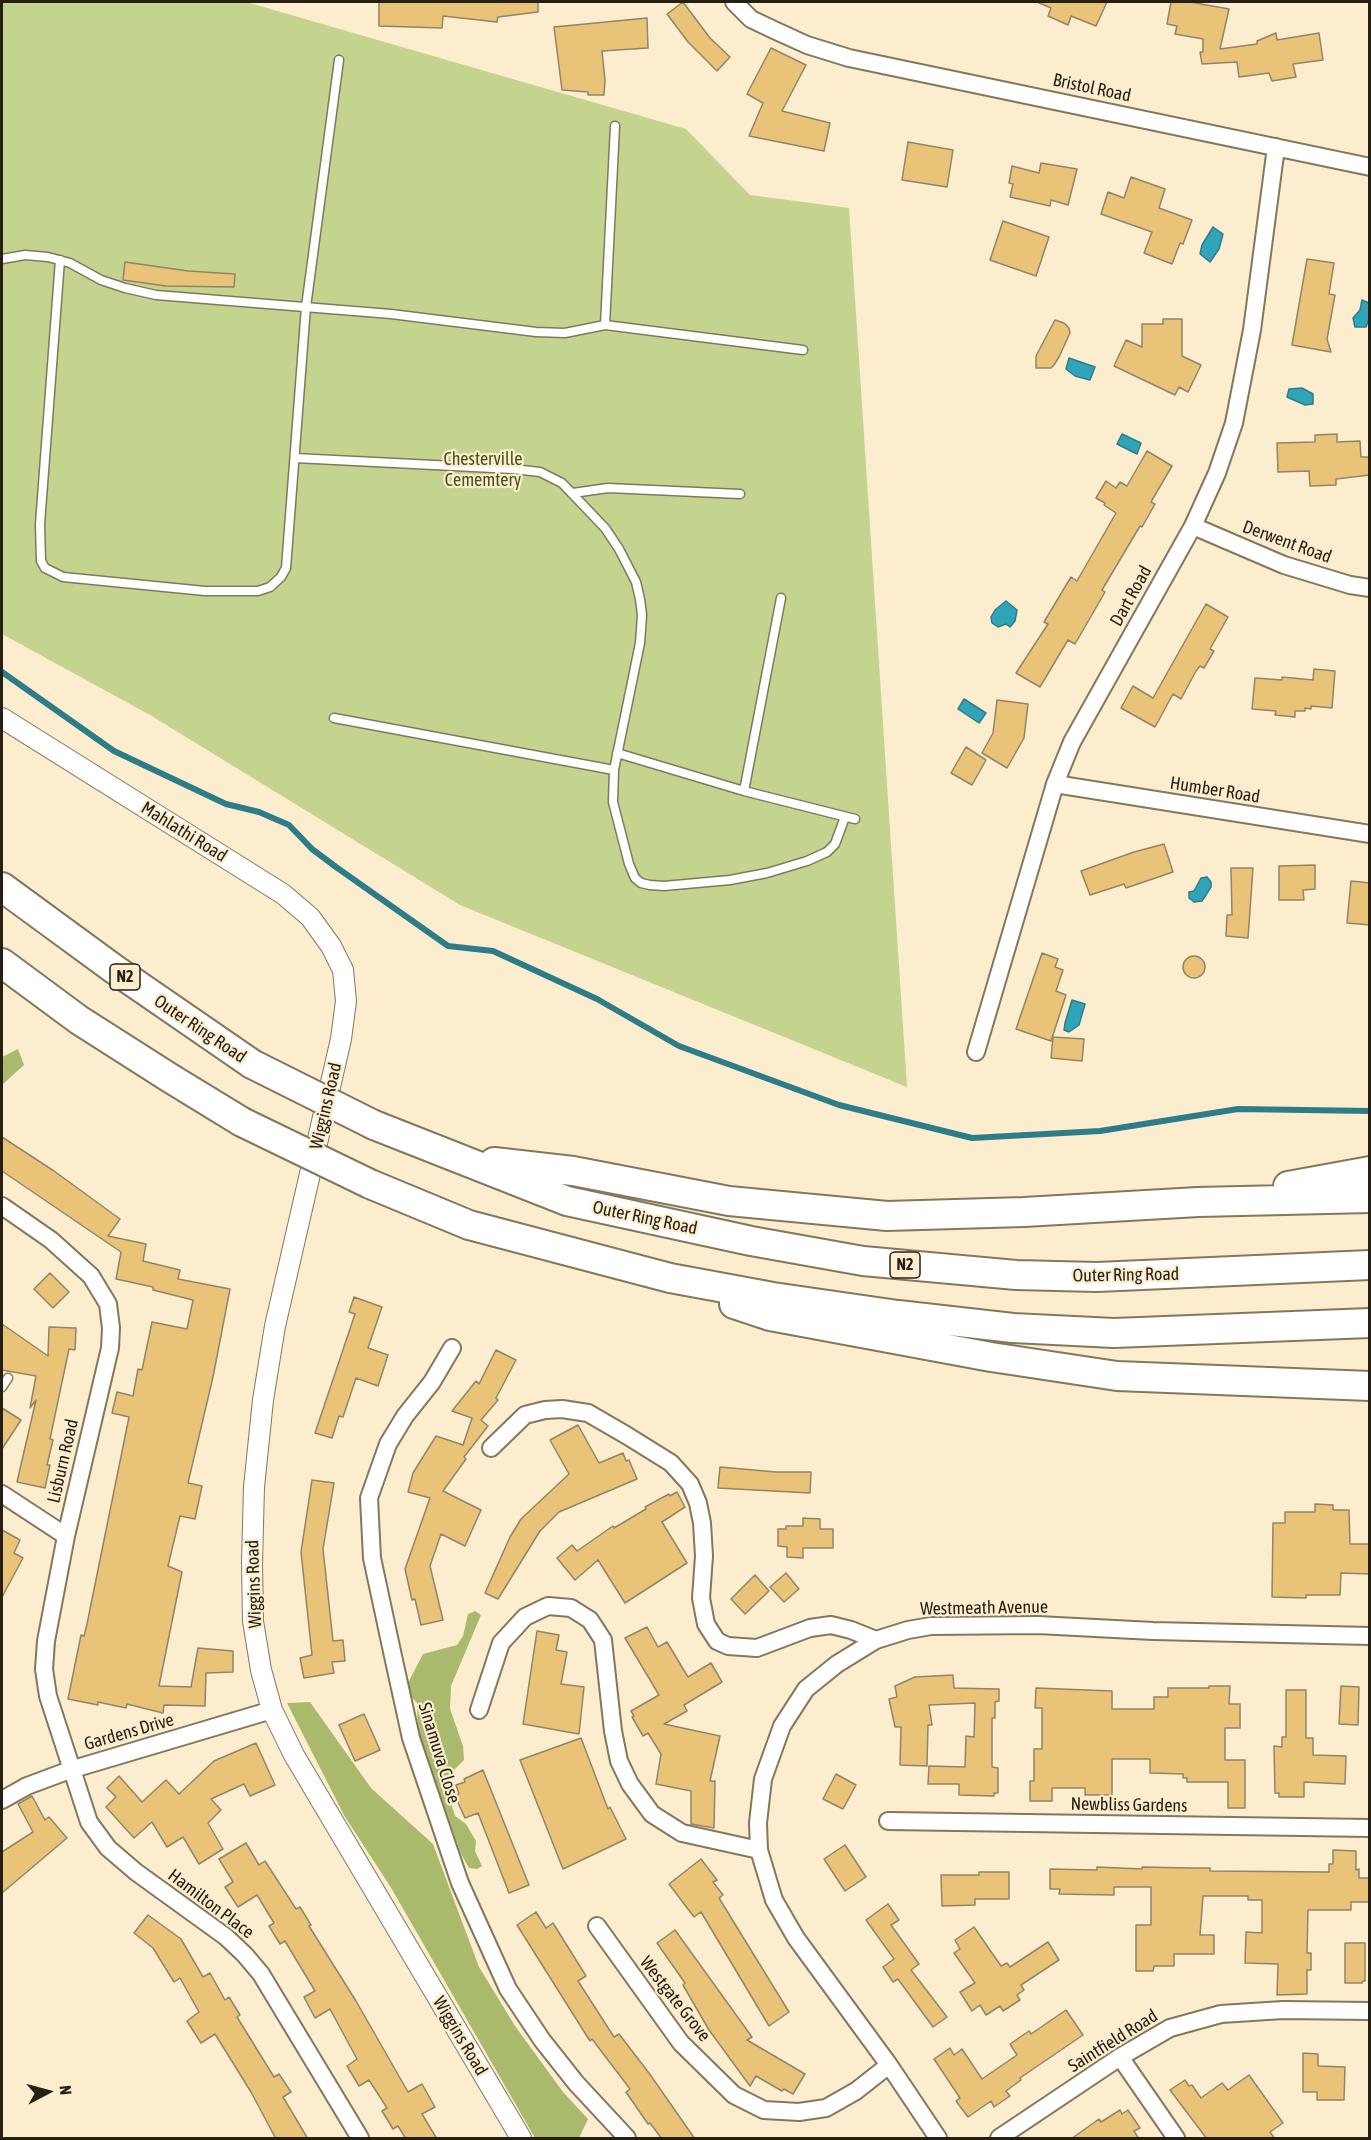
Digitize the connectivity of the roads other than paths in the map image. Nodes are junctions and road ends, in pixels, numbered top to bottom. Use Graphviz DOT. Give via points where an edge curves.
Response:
graph roads {
  1 [pos="734,2"];
  2 [pos="339,60"];
  3 [pos="615,126"];
  4 [pos="1276,147"];
  5 [pos="1370,167"];
  6 [pos="2,259"];
  7 [pos="60,260"];
  8 [pos="306,307"];
  9 [pos="605,325"];
  10 [pos="803,350"];
  11 [pos="295,458"];
  12 [pos="573,493"];
  13 [pos="740,494"];
  14 [pos="1193,526"];
  15 [pos="1370,588"];
  16 [pos="781,598"];
  17 [pos="2,718"];
  18 [pos="334,718"];
  19 [pos="617,753"];
  20 [pos="614,770"];
  21 [pos="1055,784"];
  22 [pos="744,791"];
  23 [pos="844,817"];
  24 [pos="855,819"];
  25 [pos="1370,834"];
  26 [pos="2,887"];
  27 [pos="2,963"];
  28 [pos="342,970"];
  29 [pos="976,1052"];
  30 [pos="453,1157"];
  31 [pos="1370,1171"];
  32 [pos="1370,1198"];
  33 [pos="1198,1202"];
  34 [pos="2,1206"];
  35 [pos="1370,1265"];
  36 [pos="670,1278"];
  37 [pos="1370,1323"];
  38 [pos="452,1348"];
  39 [pos="8,1378"];
  40 [pos="1370,1380"];
  41 [pos="1295,1382"];
  42 [pos="1370,1386"];
  43 [pos="2,1387"];
  44 [pos="491,1448"];
  45 [pos="2,1494"];
  46 [pos="66,1536"];
  47 [pos="1370,1636"];
  48 [pos="876,1640"];
  49 [pos="272,1710"];
  50 [pos="480,1710"];
  51 [pos="70,1770"];
  52 [pos="2,1800"];
  53 [pos="888,1821"];
  54 [pos="1370,1828"];
  55 [pos="759,1850"];
  56 [pos="597,1926"];
  57 [pos="1370,2011"];
  58 [pos="1120,2058"];
  59 [pos="889,2065"];
  60 [pos="360,2139"];
  61 [pos="520,2139"];
  62 [pos="627,2139"];
  63 [pos="938,2139"];
  64 [pos="999,2139"];
  65 [pos="1176,2139"];
  1 -- 4 [label="street, Bristol Road" via="751,19 807,45 849,58"];
  2 -- 8 [label="lane"];
  3 -- 9 [label="lane"];
  4 -- 5 [label="street, Bristol Road"];
  4 -- 14 [label="street, Dart Road" via="1244,380 1217,472"];
  6 -- 7 [label="lane" via="25,255"];
  7 -- 8 [label="lane" via="101,280 156,295"];
  7 -- 11 [label="lane" via="40,524 41,561 45,568 63,578 205,591 258,591 270,587 285,568"];
  8 -- 9 [label="lane" via="536,332 565,333"];
  8 -- 11 [label="lane"];
  9 -- 10 [label="lane"];
  11 -- 12 [label="lane" via="540,472"];
  12 -- 13 [label="lane" via="608,488"];
  12 -- 19 [label="lane" via="619,549 640,599 640,643"];
  14 -- 15 [label="street, Derwent Road" via="1284,565"];
  14 -- 21 [label="street, Dart Road" via="1072,742"];
  16 -- 22 [label="lane"];
  17 -- 28 [label="street, Mahlathi Road" via="283,894 310,917"];
  18 -- 20 [label="lane"];
  19 -- 20 [label="lane"];
  19 -- 22 [label="lane"];
  20 -- 23 [label="lane" via="613,802 629,864 635,878 650,885 730,880 807,861 835,844"];
  21 -- 25 [label="street, Humber Road"];
  21 -- 29 [label="street, Dart Road"];
  22 -- 23 [label="lane"];
  23 -- 24 [label="lane"];
  26 -- 30 [label="highway, Outer Ring Road / N2, bridge" via="252,1064 374,1125"];
  27 -- 36 [label="highway, bridge" via="80,1020 242,1122 370,1184 469,1225"];
  28 -- 49 [label="street, Wiggins Road" via="346,1001 341,1039 274,1326 254,1487 253,1621"];
  30 -- 33 [label="highway" via="573,1171 729,1201 887,1216"];
  30 -- 35 [label="highway, Outer Ring Road / N2" via="567,1201 863,1261 1016,1275 1097,1277"];
  31 -- 33 [label="highway"];
  32 -- 33 [label="highway"];
  34 -- 46 [label="street, Lisburn Road" via="51,1240 91,1276 108,1304 110,1348"];
  36 -- 37 [label="highway" via="806,1302 1013,1328 1114,1332"];
  36 -- 41 [label="highway" via="770,1317 991,1357 1117,1376"];
  38 -- 62 [label="street, Sinamuva Close" via="388,1444 369,1498 372,1557 395,1668 411,1738 459,1883 508,1989 576,2083"];
  39 -- 43 [label="lane"];
  40 -- 41 [label="highway"];
  41 -- 42 [label="highway"];
  44 -- 48 [label="street" via="525,1416 562,1409 588,1413 671,1463 690,1484 702,1523 700,1598 706,1624 717,1641 728,1646 757,1648 810,1628 831,1625"];
  45 -- 46 [label="street"];
  46 -- 51 [label="street, Lisburn Road" via="44,1669"];
  47 -- 48 [label="street, Westmeath Avenue" via="1026,1625 931,1626"];
  48 -- 55 [label="street, Westmeath Avenue" via="806,1689 782,1726 763,1779"];
  49 -- 51 [label="street, Gardens Drive"];
  49 -- 61 [label="street, Wiggins Road" via="294,1755"];
  50 -- 55 [label="street" via="501,1643 525,1617 548,1606 571,1608 590,1620 603,1640 619,1761 652,1814 682,1833"];
  51 -- 52 [label="street, Gardens Drive"];
  51 -- 60 [label="street, Hamilton Place" via="88,1822 108,1848 226,1937 261,1974"];
  53 -- 54 [label="street, Newbliss Gardens"];
  55 -- 59 [label="street, Westmeath Avenue" via="774,1900 796,1938"];
  56 -- 59 [label="street, Westgate Grove" via="681,2043 734,2095 764,2110 799,2112 826,2108"];
  57 -- 58 [label="street, Saintfield Road" via="1221,2014 1170,2028"];
  58 -- 64 [label="street, Saintfield Road"];
  58 -- 65 [label="street"];
  59 -- 63 [label="street, Westmeath Avenue"];
}
